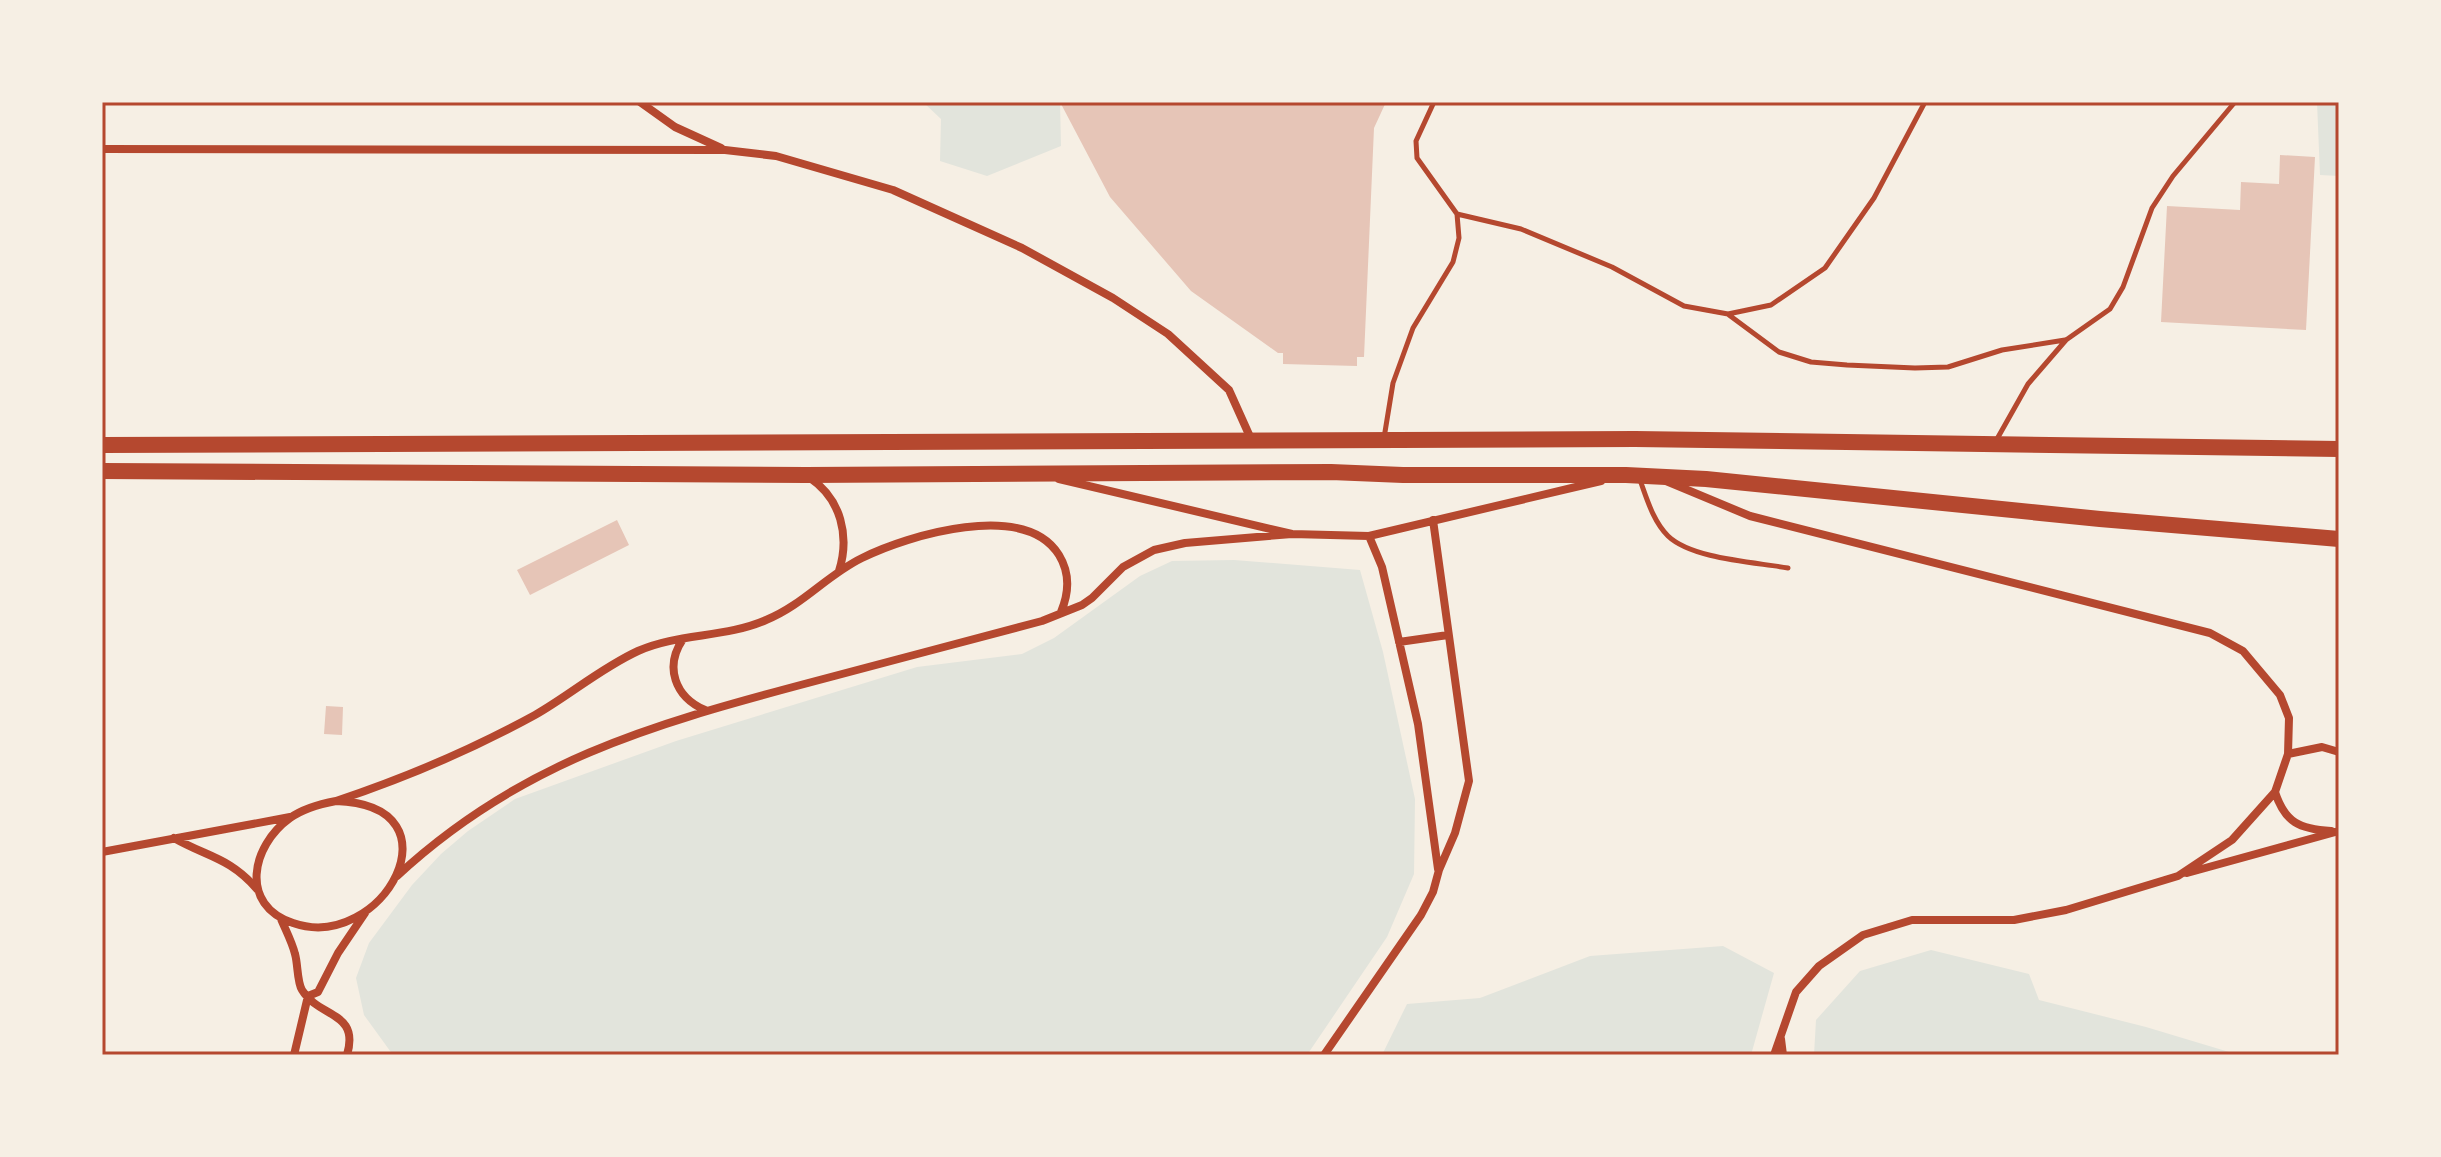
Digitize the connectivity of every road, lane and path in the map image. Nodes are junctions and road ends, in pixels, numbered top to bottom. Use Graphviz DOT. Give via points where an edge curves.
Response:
graph roads {
  1 [pos="640,102"];
  2 [pos="1434,102"];
  3 [pos="1925,102"];
  4 [pos="2235,102"];
  5 [pos="102,149"];
  6 [pos="725,150"];
  7 [pos="1457,214"];
  8 [pos="1728,314"];
  9 [pos="2066,340"];
  10 [pos="1251,439"];
  11 [pos="1384,439"];
  12 [pos="1995,443"];
  13 [pos="102,445"];
  14 [pos="2337,450"];
  15 [pos="102,471"];
  16 [pos="1035,474"];
  17 [pos="806,475"];
  18 [pos="1639,475"];
  19 [pos="1433,520"];
  20 [pos="1292,534"];
  21 [pos="1369,536"];
  22 [pos="2338,538"];
  23 [pos="1788,568"];
  24 [pos="839,571"];
  25 [pos="1061,612"];
  26 [pos="1448,635"];
  27 [pos="684,638"];
  28 [pos="1399,642"];
  29 [pos="705,710"];
  30 [pos="2339,752"];
  31 [pos="2288,754"];
  32 [pos="2275,792"];
  33 [pos="336,801"];
  34 [pos="291,817"];
  35 [pos="2339,831"];
  36 [pos="174,838"];
  37 [pos="102,852"];
  38 [pos="1439,870"];
  39 [pos="397,876"];
  40 [pos="2178,876"];
  41 [pos="258,890"];
  42 [pos="367,911"];
  43 [pos="281,919"];
  44 [pos="308,996"];
  45 [pos="1781,1034"];
  46 [pos="294,1055"];
  47 [pos="348,1055"];
  48 [pos="1324,1055"];
  49 [pos="1774,1055"];
  50 [pos="1783,1055"];
  1 -- 6 [label="street" via="675,127"];
  2 -- 7 [label="lane" via="1416,141 1417,158"];
  3 -- 8 [label="lane" via="1874,198 1825,268 1771,305"];
  4 -- 9 [label="lane" via="2152,208 2110,309"];
  5 -- 6 [label="street"];
  6 -- 10 [label="street" via="776,156 893,190 1022,248 1168,334 1229,390"];
  7 -- 8 [label="lane" via="1521,229 1612,267 1684,306"];
  7 -- 11 [label="lane" via="1453,262 1413,328 1393,383"];
  8 -- 9 [label="lane" via="1779,352 1847,365 1948,367 2002,350"];
  9 -- 12 [label="lane" via="2028,384"];
  10 -- 11 [label="main road"];
  10 -- 13 [label="main road"];
  11 -- 12 [label="main road"];
  12 -- 14 [label="main road"];
  15 -- 17 [label="main road"];
  16 -- 17 [label="main road"];
  16 -- 18 [label="main road"];
  16 -- 20 [label="street"];
  17 -- 24 [label="street" via="831,499 841,520 845,546"];
  18 -- 19 [label="street"];
  18 -- 22 [label="main road"];
  18 -- 23 [label="lane" via="1654,518 1689,550"];
  18 -- 31 [label="street" via="1750,516 2210,633 2243,651 2280,695 2289,718"];
  19 -- 21 [label="street"];
  19 -- 26 [label="street"];
  20 -- 21 [label="street"];
  20 -- 25 [label="street" via="1154,550 1123,567 1092,598"];
  21 -- 28 [label="street" via="1382,567"];
  24 -- 25 [label="street" via="885,548 935,533 1026,529 1047,540 1062,559 1068,580"];
  24 -- 27 [label="street" via="805,599 767,620 727,633"];
  25 -- 29 [label="street"];
  26 -- 28 [label="street"];
  26 -- 38 [label="street" via="1469,781"];
  27 -- 29 [label="street" via="673,674 681,693"];
  27 -- 33 [label="street" via="622,658 536,714 449,758"];
  28 -- 38 [label="street" via="1418,724"];
  29 -- 39 [label="street" via="609,743 531,778 462,821"];
  30 -- 31 [label="street" via="2322,747"];
  31 -- 32 [label="street"];
  32 -- 35 [label="street" via="2292,821 2306,829"];
  32 -- 40 [label="street" via="2232,840"];
  33 -- 34 [label="street"];
  33 -- 39 [label="street" via="358,801 392,821 403,857"];
  34 -- 36 [label="street"];
  34 -- 41 [label="street" via="262,851"];
  35 -- 40 [label="street"];
  36 -- 37 [label="street"];
  36 -- 41 [label="street" via="222,859"];
  38 -- 48 [label="street" via="1421,915"];
  39 -- 42 [label="street"];
  40 -- 45 [label="street" via="2014,920 1912,920 1863,935 1819,966 1796,992"];
  41 -- 43 [label="street" via="266,907"];
  42 -- 43 [label="street" via="323,927"];
  42 -- 44 [label="street" via="318,992"];
  43 -- 44 [label="street" via="295,952 301,989"];
  44 -- 46 [label="street"];
  44 -- 47 [label="street" via="347,1027"];
  45 -- 49 [label="street"];
  45 -- 50 [label="street"];
}
